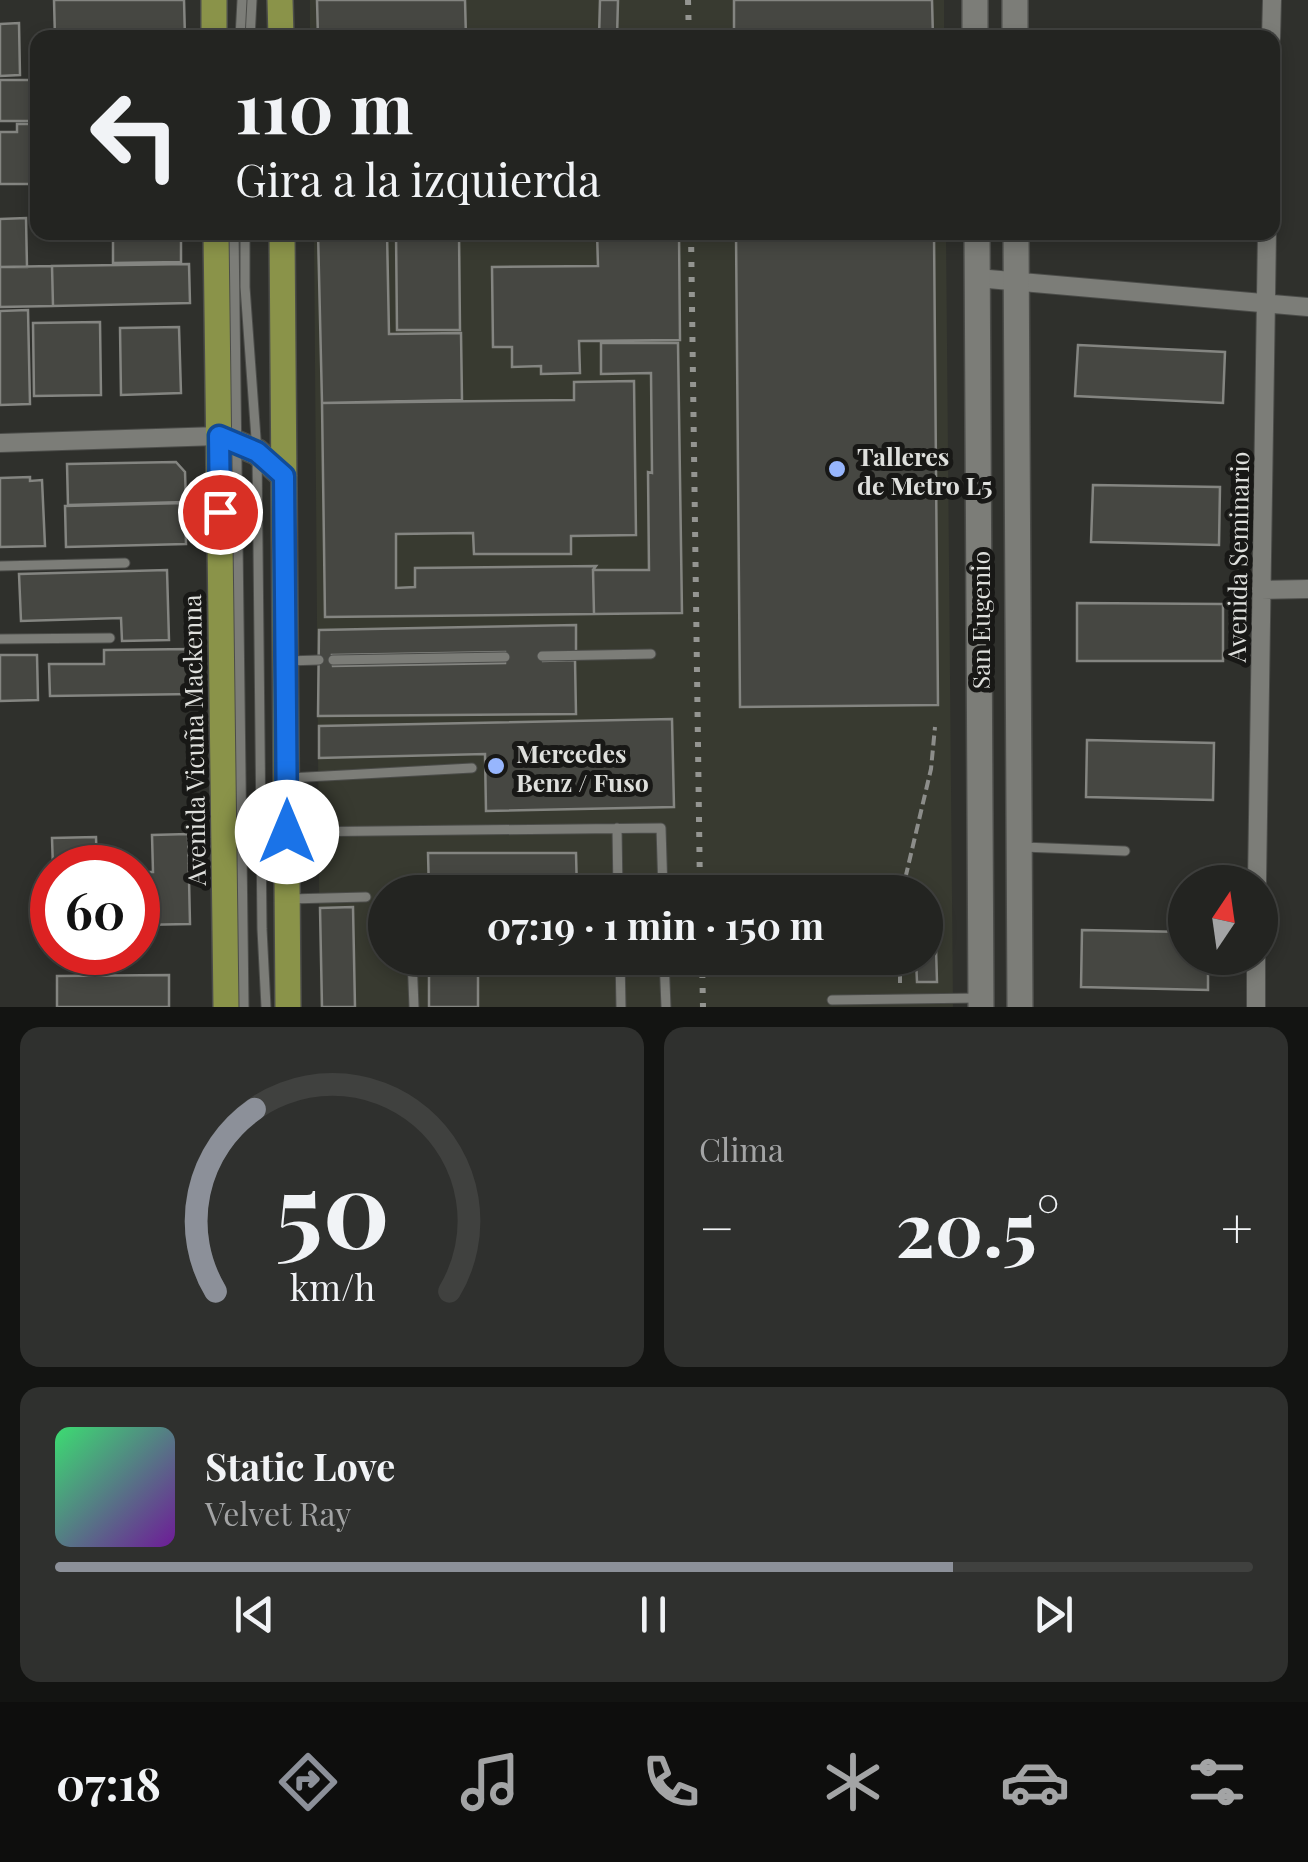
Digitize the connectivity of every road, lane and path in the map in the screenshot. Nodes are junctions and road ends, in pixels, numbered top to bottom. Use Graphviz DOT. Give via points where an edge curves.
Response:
graph roads {
  1 [pos="214,0"];
  2 [pos="242,0"];
  3 [pos="252,0"];
  4 [pos="280,0"];
  5 [pos="975,0"];
  6 [pos="1015,0"];
  7 [pos="1272,0"];
  8 [pos="214,30"];
  9 [pos="240,30"];
  10 [pos="250,30"];
  11 [pos="280,30"];
  12 [pos="976,30"];
  13 [pos="1016,30"];
  14 [pos="1271,30"];
  15 [pos="217,240"];
  16 [pos="234,240"];
  17 [pos="245,240"];
  18 [pos="282,240"];
  19 [pos="977,240"];
  20 [pos="1016,240"];
  21 [pos="1267,240"];
  22 [pos="977,278"];
  23 [pos="1016,282"];
  24 [pos="1266,304"];
  25 [pos="1308,307"];
  26 [pos="0,443"];
  27 [pos="238,443"];
  28 [pos="284,476"];
  29 [pos="1018,528"];
  30 [pos="978,529"];
  31 [pos="125,562"];
  32 [pos="0,566"];
  33 [pos="1308,588"];
  34 [pos="1261,590"];
  35 [pos="110,638"];
  36 [pos="0,639"];
  37 [pos="651,654"];
  38 [pos="542,656"];
  39 [pos="505,657"];
  40 [pos="319,660"];
  41 [pos="333,660"];
  42 [pos="286,661"];
  43 [pos="935,727"];
  44 [pos="472,768"];
  45 [pos="286,778"];
  46 [pos="616,828"];
  47 [pos="287,832"];
  48 [pos="1020,847"];
  49 [pos="1125,851"];
  50 [pos="1257,865"];
  51 [pos="617,875"];
  52 [pos="662,875"];
  53 [pos="906,875"];
  54 [pos="366,897"];
  55 [pos="980,897"];
  56 [pos="1020,899"];
  57 [pos="287,900"];
  58 [pos="413,975"];
  59 [pos="620,975"];
  60 [pos="665,975"];
  61 [pos="900,975"];
  62 [pos="1256,975"];
  63 [pos="901,999"];
  64 [pos="832,1000"];
  65 [pos="981,1002"];
  66 [pos="923,1003"];
  67 [pos="226,1007"];
  68 [pos="244,1007"];
  69 [pos="266,1007"];
  70 [pos="288,1007"];
  71 [pos="414,1007"];
  72 [pos="621,1007"];
  73 [pos="666,1007"];
  74 [pos="1020,1007"];
  75 [pos="1256,1007"];
  1 -- 8 [label="main road"];
  2 -- 9 [label="lane"];
  3 -- 10 [label="lane"];
  4 -- 11 [label="main road"];
  5 -- 12 [label="main road"];
  6 -- 13 [label="main road"];
  7 -- 14 [label="street"];
  15 -- 27 [label="main road, Avenida Vicuña Mackenna"];
  16 -- 27 [label="lane"];
  17 -- 27 [label="lane"];
  18 -- 28 [label="main road"];
  19 -- 22 [label="main road, San Eugenio"];
  20 -- 23 [label="main road, San Eugenio"];
  21 -- 24 [label="street, Avenida Seminario"];
  22 -- 23 [label="street"];
  22 -- 30 [label="main road, San Eugenio"];
  23 -- 24 [label="street"];
  23 -- 29 [label="main road, San Eugenio"];
  24 -- 25 [label="street"];
  24 -- 34 [label="street, Avenida Seminario"];
  26 -- 27 [label="street"];
  27 -- 28 [label="main road"];
  27 -- 67 [label="main road, Avenida Vicuña Mackenna"];
  27 -- 68 [label="lane"];
  27 -- 69 [label="lane"];
  28 -- 42 [label="main road"];
  29 -- 30 [label="main road"];
  29 -- 48 [label="main road, San Eugenio"];
  30 -- 55 [label="main road, San Eugenio"];
  31 -- 32 [label="lane"];
  33 -- 34 [label="street"];
  34 -- 50 [label="street, Avenida Seminario"];
  35 -- 36 [label="lane"];
  37 -- 38 [label="lane"];
  39 -- 41 [label="lane"];
  40 -- 42 [label="lane"];
  42 -- 45 [label="main road"];
  43 -- 53 [label="path"];
  44 -- 45 [label="lane"];
  45 -- 47 [label="main road"];
  46 -- 47 [label="lane"];
  46 -- 51 [label="lane"];
  46 -- 52 [label="lane" via="661,828"];
  47 -- 57 [label="main road"];
  48 -- 49 [label="lane"];
  48 -- 56 [label="main road, San Eugenio"];
  54 -- 57 [label="lane"];
  55 -- 56 [label="main road"];
  55 -- 65 [label="main road, San Eugenio"];
  56 -- 74 [label="main road, San Eugenio"];
  57 -- 70 [label="main road"];
  58 -- 71 [label="lane"];
  59 -- 72 [label="lane"];
  60 -- 73 [label="lane"];
  61 -- 63 [label="path"];
  62 -- 75 [label="street"];
  63 -- 64 [label="lane"];
  63 -- 66 [label="lane"];
  65 -- 66 [label="lane"];
}
